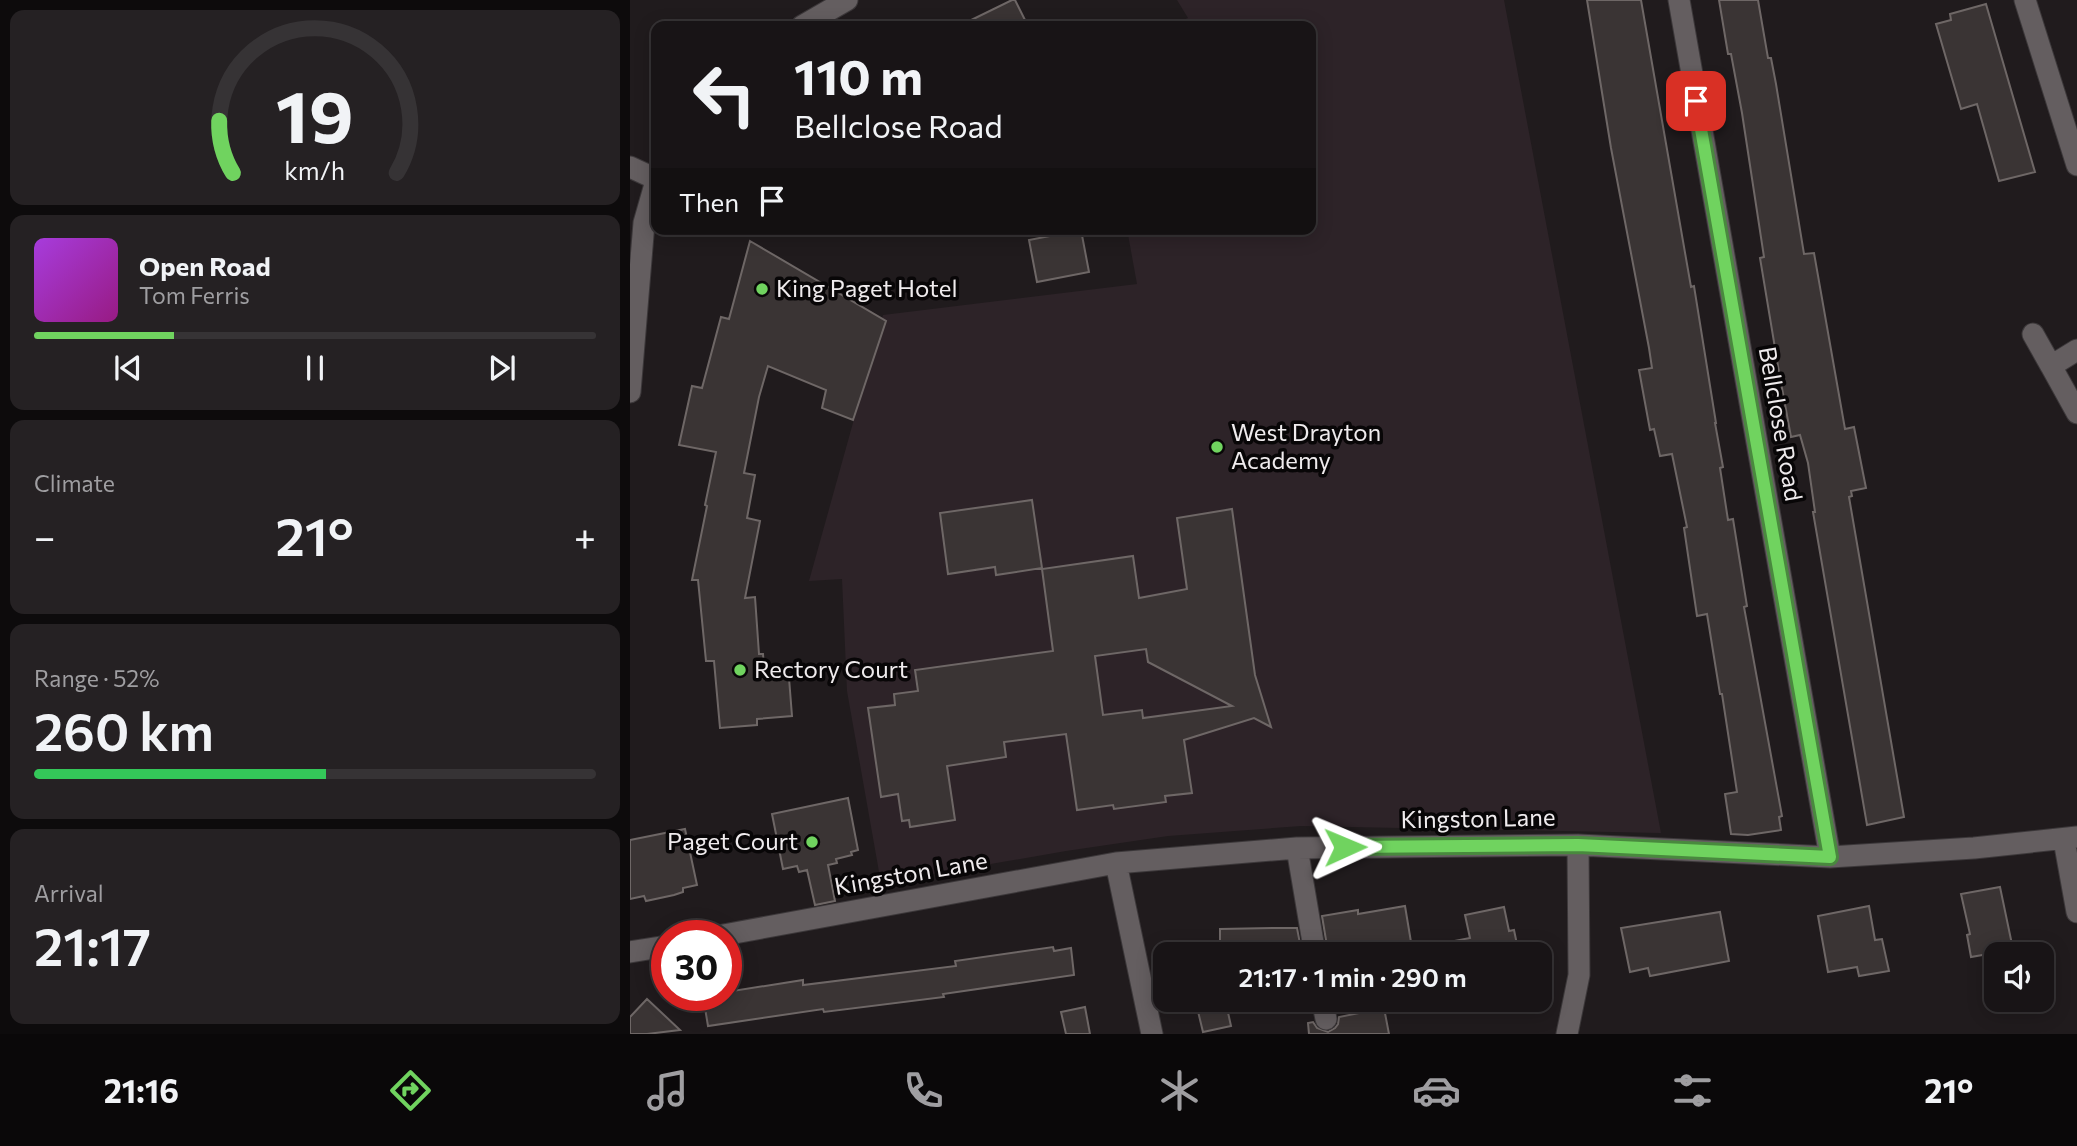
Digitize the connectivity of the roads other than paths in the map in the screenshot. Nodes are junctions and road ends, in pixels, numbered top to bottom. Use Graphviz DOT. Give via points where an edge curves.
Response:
graph roads {
  1 [pos="847,0"];
  2 [pos="1679,0"];
  3 [pos="2025,0"];
  4 [pos="811,21"];
  5 [pos="2077,165"];
  6 [pos="630,167"];
  7 [pos="651,178"];
  8 [pos="651,198"];
  9 [pos="2033,334"];
  10 [pos="2077,350"];
  11 [pos="2051,366"];
  12 [pos="630,392"];
  13 [pos="2077,413"];
  14 [pos="2071,839"];
  15 [pos="1578,845"];
  16 [pos="1297,848"];
  17 [pos="1830,857"];
  18 [pos="1116,863"];
  19 [pos="2077,912"];
  20 [pos="742,932"];
  21 [pos="1313,942"];
  22 [pos="651,949"];
  23 [pos="630,952"];
  24 [pos="1152,1034"];
  25 [pos="1567,1034"];
  1 -- 4 [label="street"];
  2 -- 17 [label="street, Bellclose Road"];
  3 -- 5 [label="street"];
  6 -- 7 [label="street"];
  8 -- 12 [label="street" via="644,223"];
  9 -- 11 [label="street"];
  10 -- 11 [label="street"];
  11 -- 13 [label="street"];
  14 -- 17 [label="street, Kingston Lane"];
  14 -- 19 [label="street"];
  15 -- 16 [label="street, Kingston Lane"];
  15 -- 17 [label="street, Kingston Lane"];
  15 -- 25 [label="street" via="1579,975"];
  16 -- 18 [label="street, Kingston Lane"];
  16 -- 21 [label="street"];
  18 -- 20 [label="street, Kingston Lane"];
  18 -- 24 [label="street"];
  22 -- 23 [label="street"];
}
